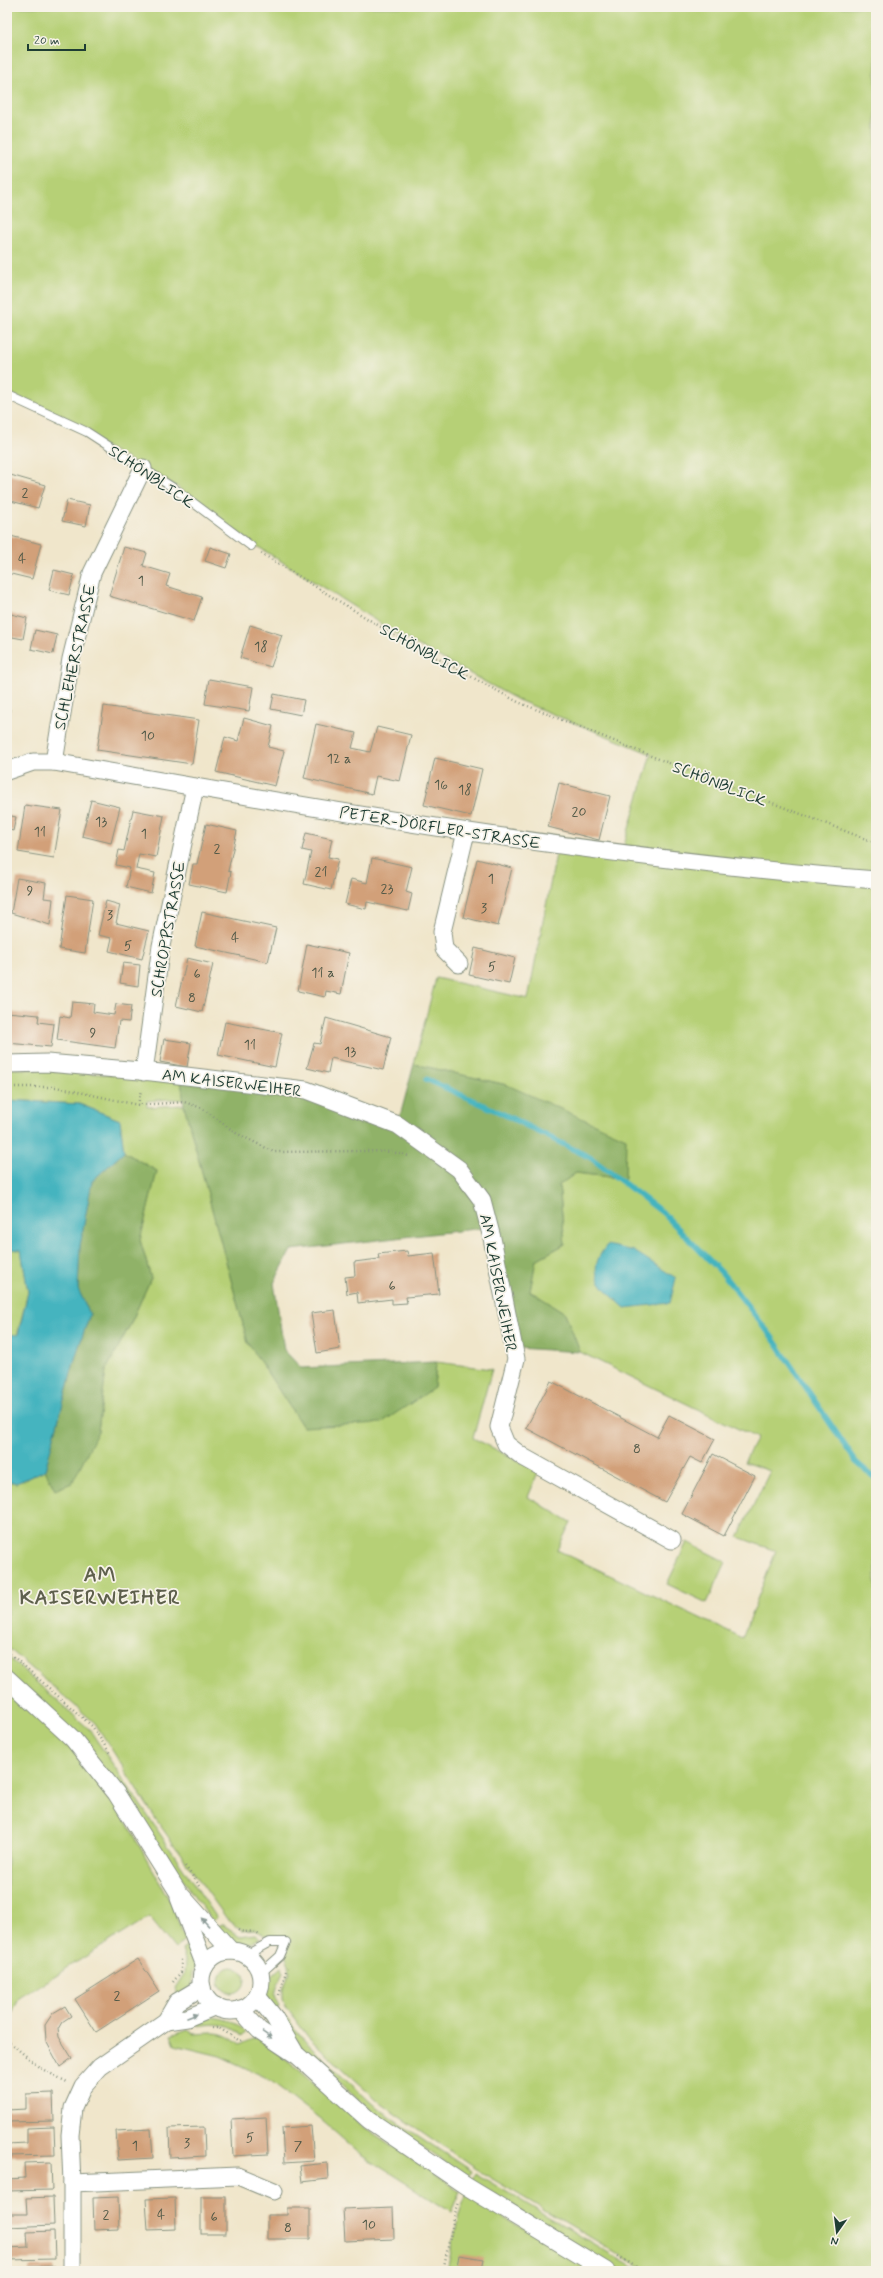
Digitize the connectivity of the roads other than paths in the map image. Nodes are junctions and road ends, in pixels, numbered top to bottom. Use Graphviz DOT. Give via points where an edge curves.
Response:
graph roads {
  1 [pos="7,395"];
  2 [pos="143,468"];
  3 [pos="251,546"];
  4 [pos="54,762"];
  5 [pos="7,771"];
  6 [pos="195,787"];
  7 [pos="466,832"];
  8 [pos="876,880"];
  9 [pos="459,964"];
  10 [pos="7,1064"];
  11 [pos="144,1072"];
  12 [pos="672,1540"];
  13 [pos="7,1678"];
  14 [pos="178,1892"];
  15 [pos="239,1953"];
  16 [pos="205,1966"];
  17 [pos="260,1974"];
  18 [pos="202,1987"];
  19 [pos="257,1996"];
  20 [pos="216,2006"];
  21 [pos="240,2009"];
  22 [pos="166,2021"];
  23 [pos="298,2056"];
  24 [pos="72,2183"];
  25 [pos="274,2191"];
  26 [pos="72,2271"];
  27 [pos="606,2271"];
  1 -- 2 [label="lane, SCHÖNBLICK" via="87,432"];
  2 -- 3 [label="lane, SCHÖNBLICK"];
  2 -- 4 [label="street, SCHLEHERSTRASSE" via="92,573 71,659"];
  4 -- 5 [label="street, PETER-DÖRFLER-STRASSE" via="33,762"];
  4 -- 6 [label="street, PETER-DÖRFLER-STRASSE"];
  6 -- 7 [label="street, PETER-DÖRFLER-STRASSE"];
  6 -- 11 [label="street, SCHROPPSTRASSE" via="161,946"];
  7 -- 8 [label="street, PETER-DÖRFLER-STRASSE" via="622,855"];
  7 -- 9 [label="street" via="442,932 444,949"];
  10 -- 11 [label="street, AM KAISERWEIHER" via="47,1063"];
  11 -- 12 [label="street, AM KAISERWEIHER" via="306,1090 398,1125 459,1170 482,1200 516,1359 499,1427 506,1444 523,1457"];
  13 -- 14 [label="street" via="73,1739 97,1769 116,1793"];
  15 -- 14 [label="street, one-way"];
  14 -- 16 [label="street"];
  15 -- 16 [label="street" via="218,1954"];
  15 -- 17 [label="street" via="257,1966"];
  15 -- 17 [label="lane" via="270,1942 286,1942 280,1956"];
  16 -- 18 [label="street" via="201,1979"];
  17 -- 19 [label="street" via="261,1985"];
  18 -- 20 [label="street" via="207,1998"];
  18 -- 22 [label="street" via="178,2002"];
  19 -- 21 [label="street"];
  19 -- 23 [label="street" via="274,2017"];
  20 -- 21 [label="street" via="228,2010"];
  22 -- 20 [label="street, one-way" via="187,2018"];
  21 -- 23 [label="street, one-way" via="259,2030"];
  22 -- 24 [label="street" via="100,2067 82,2090 73,2108 70,2135"];
  23 -- 27 [label="street" via="369,2120 466,2186"];
  24 -- 25 [label="street" via="238,2176"];
  24 -- 26 [label="street"];
}
